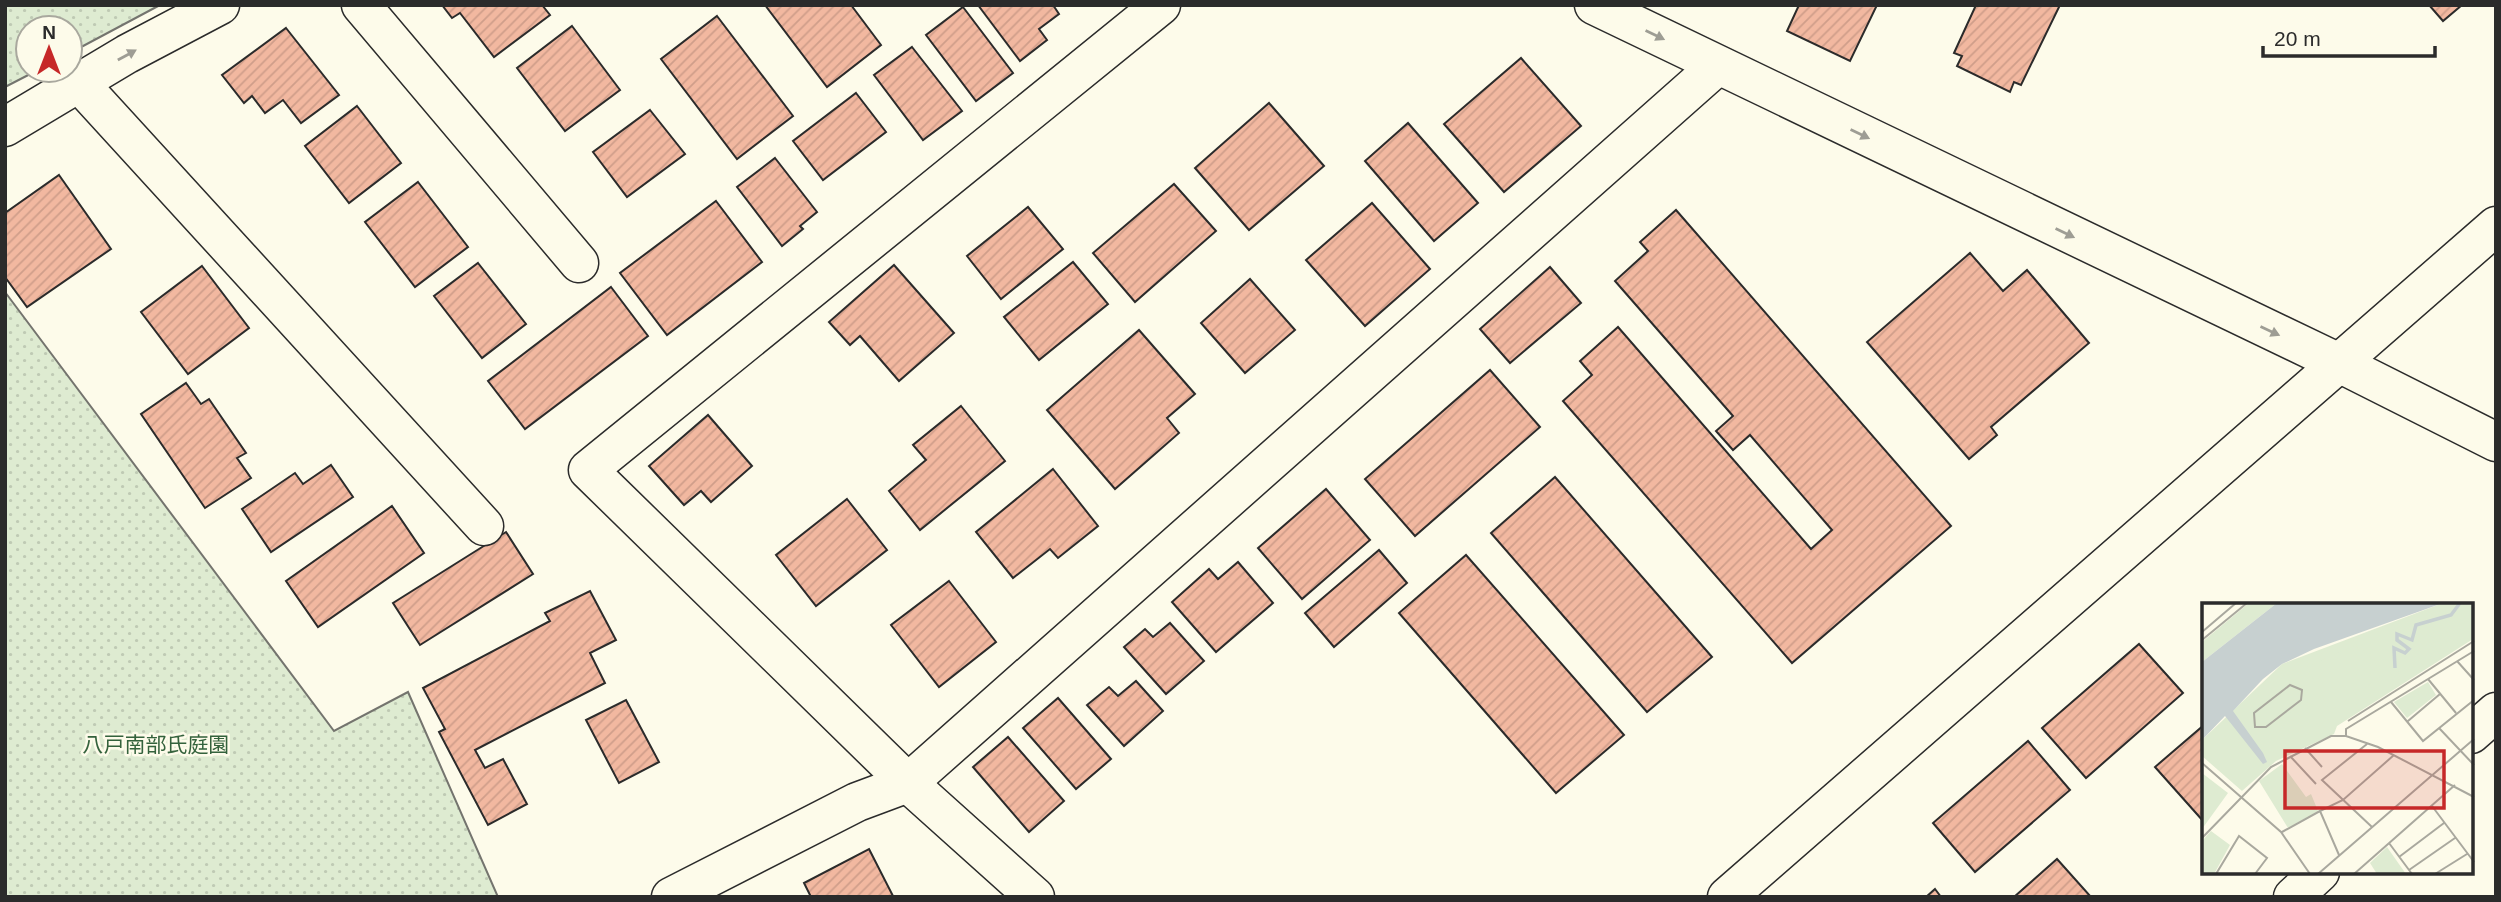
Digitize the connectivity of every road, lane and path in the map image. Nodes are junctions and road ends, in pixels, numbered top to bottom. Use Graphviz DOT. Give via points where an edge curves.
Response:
graph roads {
  1 [pos="220,5"];
  2 [pos="361,5"];
  3 [pos="1161,5"];
  4 [pos="1594,5"];
  5 [pos="1717,66"];
  6 [pos="84,80"];
  7 [pos="77,84"];
  8 [pos="80,84"];
  9 [pos="5,127"];
  10 [pos="2496,226"];
  11 [pos="579,263"];
  12 [pos="2339,363"];
  13 [pos="2496,442"];
  14 [pos="484,526"];
  15 [pos="2496,712"];
  16 [pos="2473,732"];
  17 [pos="908,783"];
  18 [pos="671,897"];
  19 [pos="1035,897"];
  20 [pos="1727,897"];
  6 -- 1 [label="street, one-way"];
  2 -- 11 [label="street"];
  3 -- 17 [label="street" via="588,470"];
  4 -- 5 [label="street, one-way"];
  5 -- 12 [label="street, one-way"];
  5 -- 17 [label="street"];
  7 -- 9 [label="street"];
  8 -- 14 [label="street"];
  10 -- 12 [label="street"];
  12 -- 13 [label="street"];
  12 -- 20 [label="street"];
  15 -- 16 [label="street"];
  17 -- 18 [label="street" via="857,802"];
  17 -- 19 [label="street"];
}
